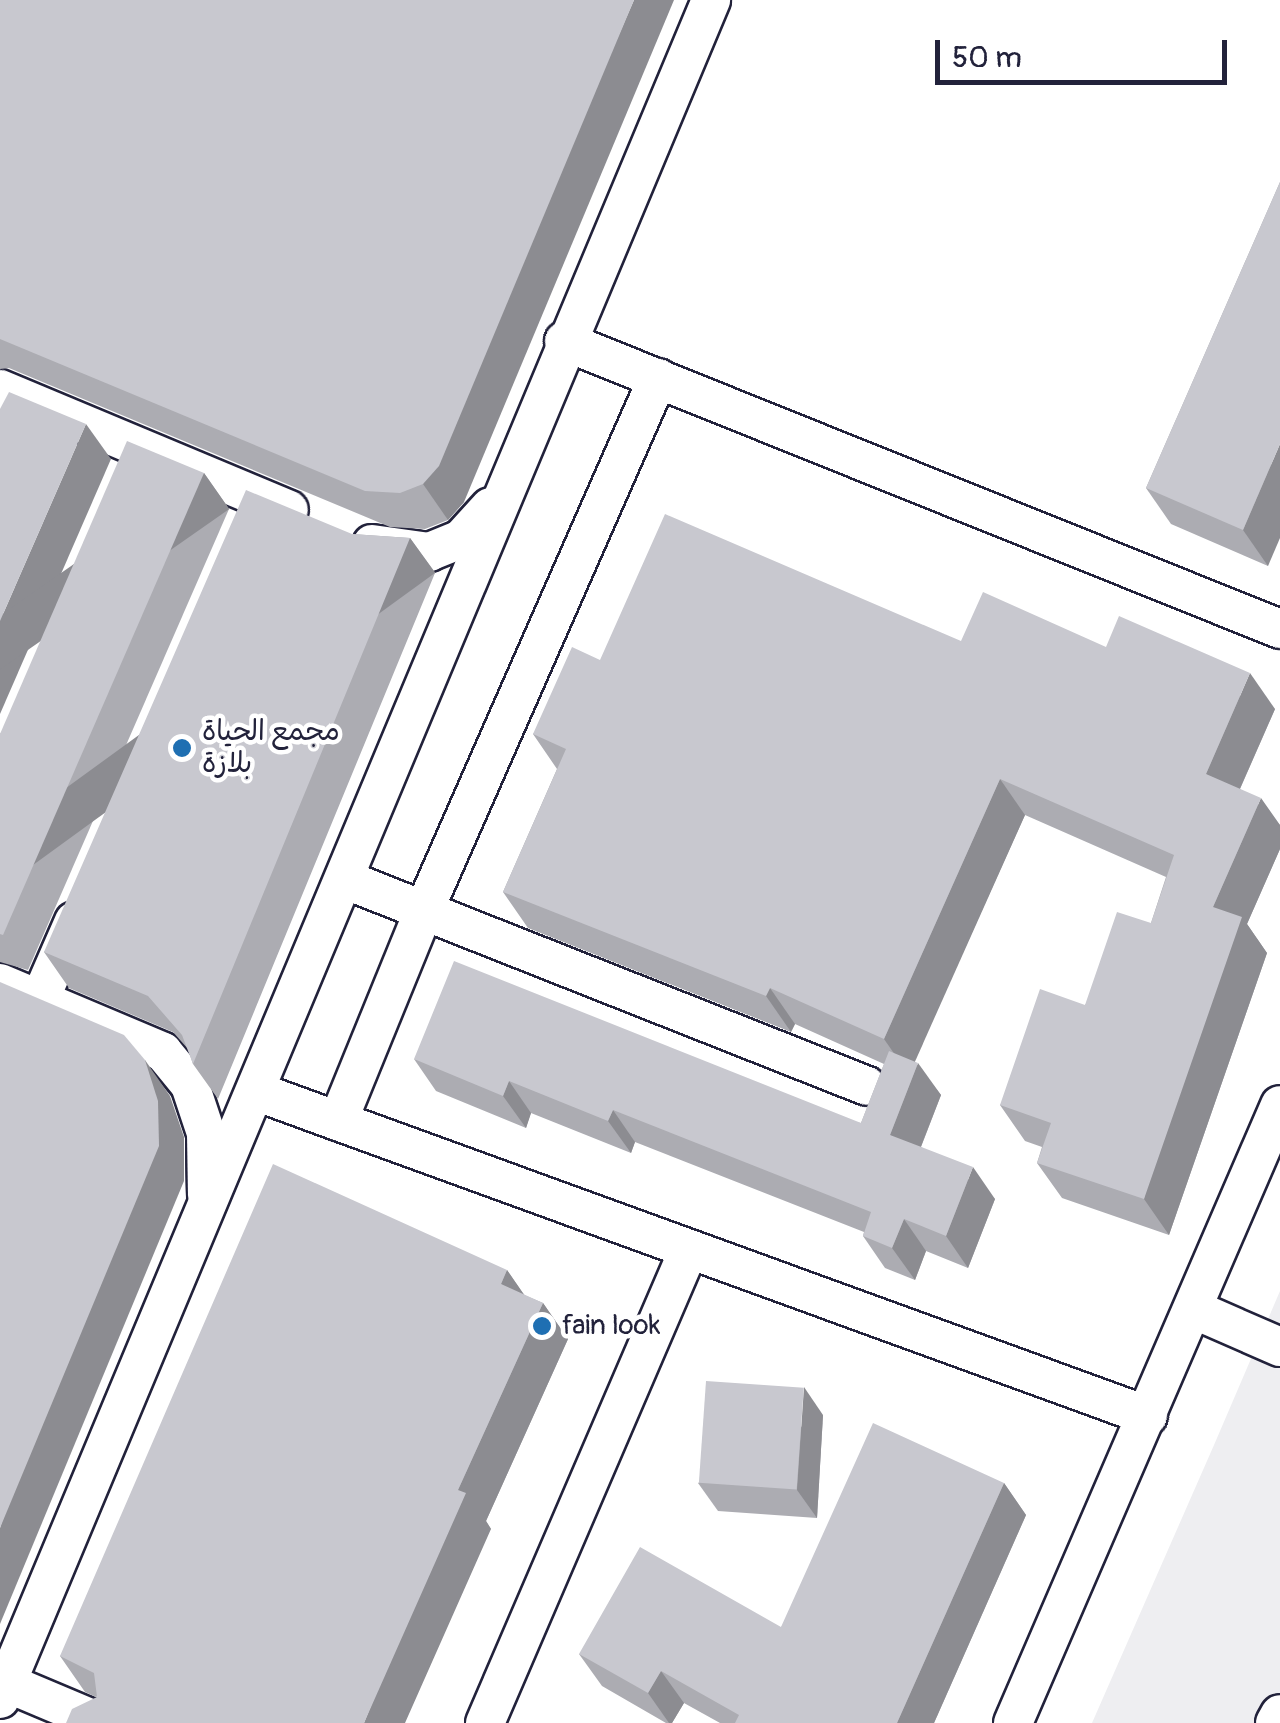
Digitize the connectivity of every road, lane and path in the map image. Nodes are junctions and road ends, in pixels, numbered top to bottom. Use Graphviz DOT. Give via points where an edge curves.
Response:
graph roads {
  1 [pos="711,0"];
  2 [pos="564,340"];
  3 [pos="658,378"];
  4 [pos="10,406"];
  5 [pos="140,448"];
  6 [pos="125,484"];
  7 [pos="502,494"];
  8 [pos="258,497"];
  9 [pos="243,532"];
  10 [pos="429,552"];
  11 [pos="468,578"];
  12 [pos="1280,628"];
  13 [pos="344,879"];
  14 [pos="86,892"];
  15 [pos="424,908"];
  16 [pos="0,982"];
  17 [pos="40,999"];
  18 [pos="868,1086"];
  19 [pos="258,1092"];
  20 [pos="1280,1105"];
  21 [pos="338,1121"];
  22 [pos="223,1135"];
  23 [pos="689,1249"];
  24 [pos="1193,1310"];
  25 [pos="1280,1346"];
  26 [pos="1148,1416"];
  27 [pos="3,1691"];
  28 [pos="1280,1714"];
  29 [pos="102,1723"];
  30 [pos="486,1723"];
  31 [pos="1012,1723"];
  32 [pos="1275,1723"];
  1 -- 2 [label="street"];
  2 -- 3 [label="street"];
  2 -- 7 [label="street"];
  3 -- 12 [label="street"];
  3 -- 15 [label="street"];
  4 -- 5 [label="street"];
  5 -- 6 [label="street"];
  5 -- 8 [label="street"];
  7 -- 10 [label="street" via="461,538"];
  7 -- 11 [label="street"];
  8 -- 9 [label="street"];
  8 -- 10 [label="street" via="385,550"];
  10 -- 11 [label="street"];
  11 -- 13 [label="street"];
  13 -- 15 [label="street"];
  13 -- 19 [label="street"];
  14 -- 17 [label="street"];
  15 -- 18 [label="street"];
  15 -- 21 [label="street"];
  16 -- 17 [label="street"];
  17 -- 22 [label="street" via="164,1052"];
  19 -- 21 [label="street"];
  19 -- 22 [label="street"];
  20 -- 24 [label="street"];
  21 -- 23 [label="street"];
  22 -- 27 [label="street" via="207,1212"];
  23 -- 26 [label="street"];
  23 -- 30 [label="street"];
  24 -- 25 [label="street"];
  24 -- 26 [label="street"];
  26 -- 31 [label="street"];
  27 -- 29 [label="street"];
  28 -- 32 [label="street"];
}
